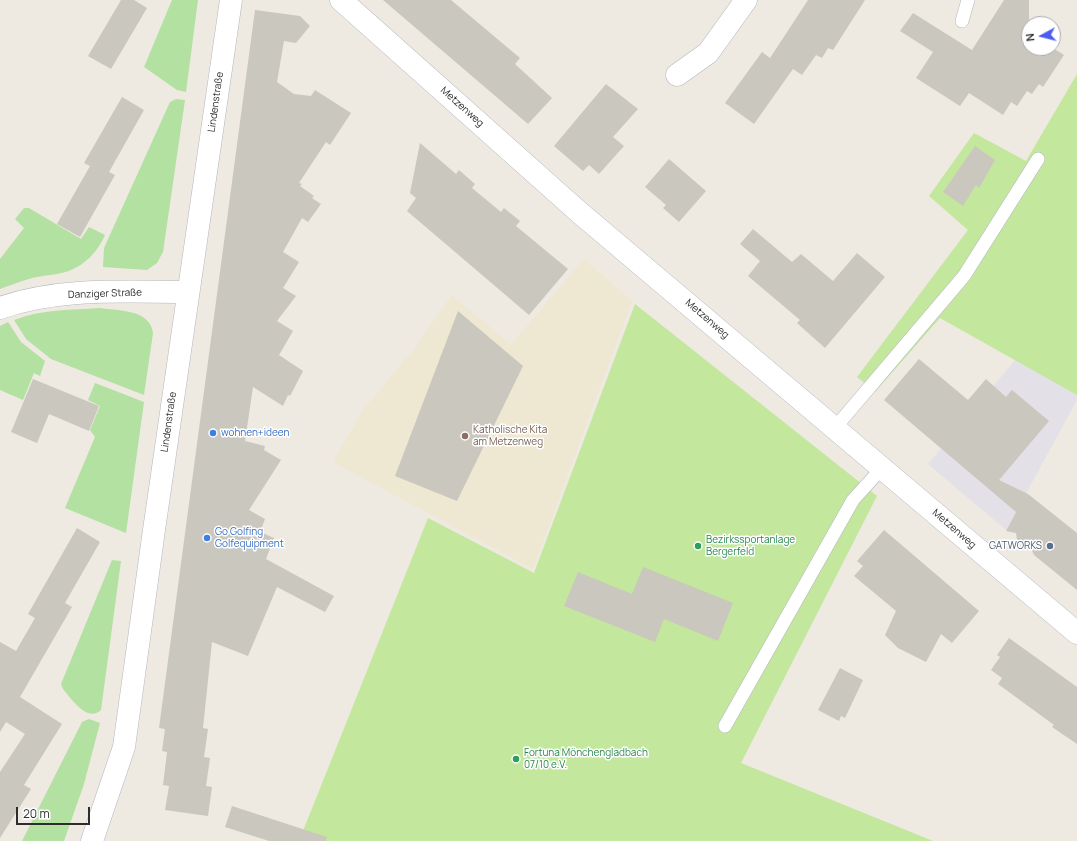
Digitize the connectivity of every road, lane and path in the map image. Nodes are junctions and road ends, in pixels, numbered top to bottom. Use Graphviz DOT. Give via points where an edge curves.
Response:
graph roads {
  1 [pos="231,0"];
  2 [pos="340,0"];
  3 [pos="746,0"];
  4 [pos="968,0"];
  5 [pos="962,22"];
  6 [pos="677,76"];
  7 [pos="1038,159"];
  8 [pos="188,292"];
  9 [pos="0,308"];
  10 [pos="834,429"];
  11 [pos="882,468"];
  12 [pos="1077,634"];
  13 [pos="725,726"];
  14 [pos="92,841"];
  1 -- 8 [label="street, Lindenstraße"];
  2 -- 10 [label="street, Metzenweg" via="580,214"];
  3 -- 6 [label="street" via="708,53"];
  4 -- 5 [label="lane"];
  7 -- 10 [label="lane" via="964,276"];
  8 -- 9 [label="street, Danziger Straße" via="83,292 36,299"];
  8 -- 14 [label="street, Lindenstraße" via="124,747"];
  10 -- 11 [label="street, Metzenweg"];
  11 -- 12 [label="street, Metzenweg"];
  11 -- 13 [label="lane" via="853,500"];
}
